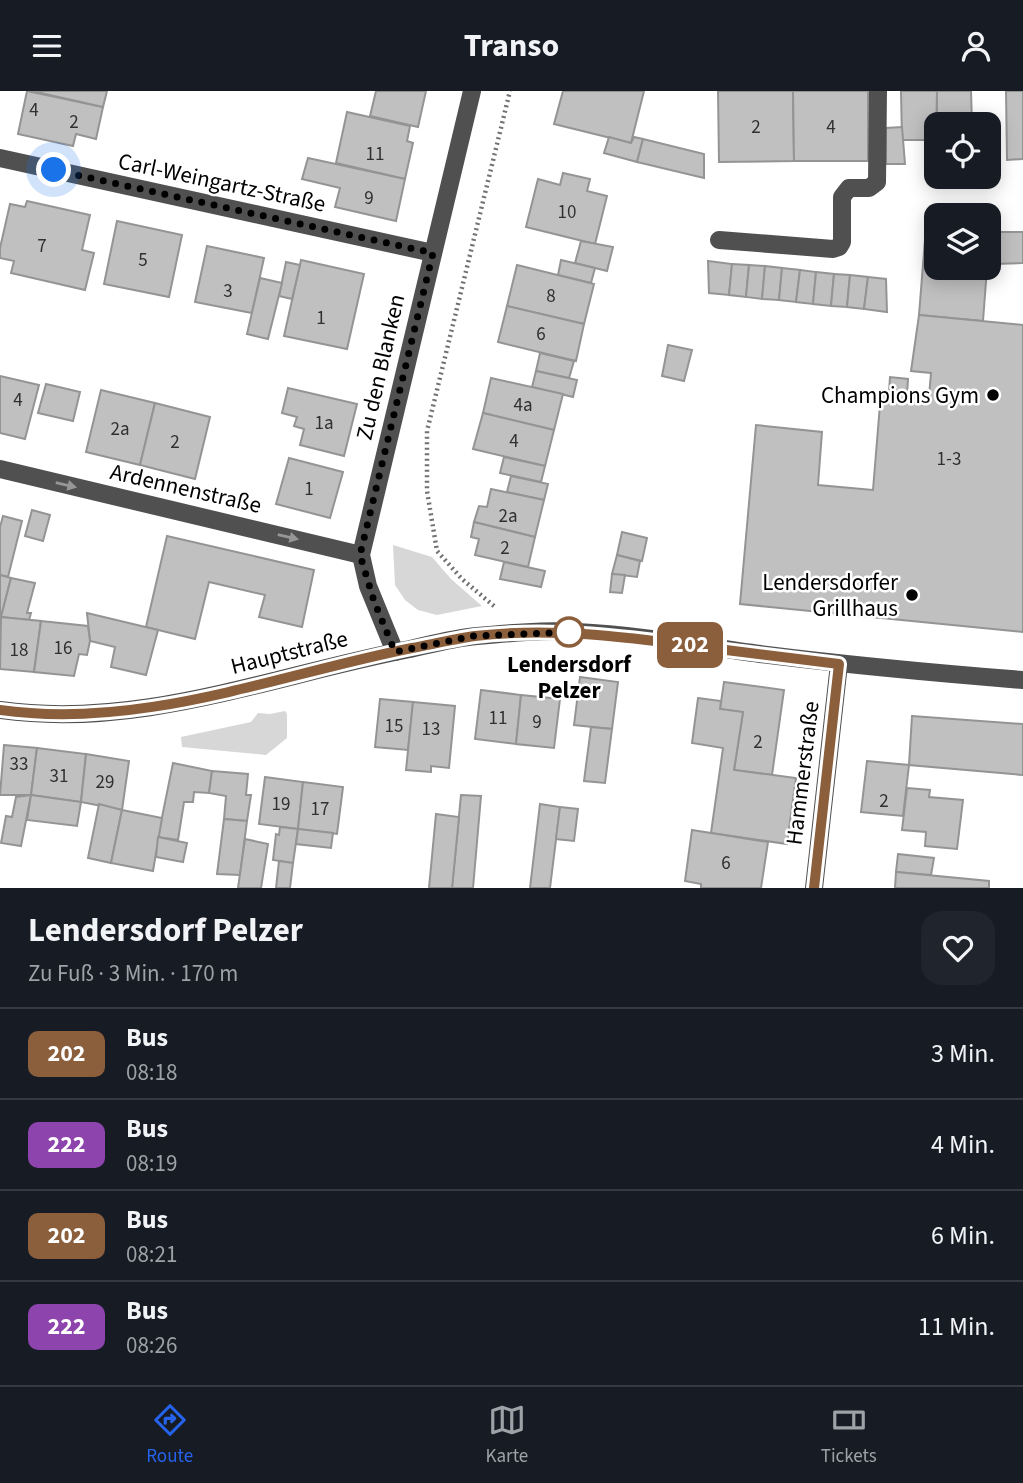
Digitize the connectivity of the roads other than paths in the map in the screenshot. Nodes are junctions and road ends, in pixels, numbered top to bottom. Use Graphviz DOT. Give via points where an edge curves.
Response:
graph roads {
  1 [pos="472,91"];
  2 [pos="878,91"];
  3 [pos="0,158"];
  4 [pos="719,240"];
  5 [pos="433,253"];
  6 [pos="0,469"];
  7 [pos="360,555"];
  8 [pos="395,652"];
  9 [pos="839,664"];
  10 [pos="1023,680"];
  11 [pos="0,711"];
  12 [pos="814,888"];
  1 -- 5 [label="street, Zu den Blanken"];
  2 -- 4 [label="street" via="877,182 869,188 849,188 842,197 839,247"];
  3 -- 5 [label="street, Carl-Weingartz-Straße"];
  5 -- 7 [label="street, Zu den Blanken"];
  6 -- 7 [label="street, Ardennenstraße, one-way"];
  7 -- 8 [label="street"];
  8 -- 9 [label="street, Hauptstraße" via="474,636 575,632"];
  8 -- 11 [label="street, Hauptstraße" via="126,712"];
  9 -- 10 [label="street, Hauptstraße"];
  9 -- 12 [label="street, Hammerstraße"];
}
